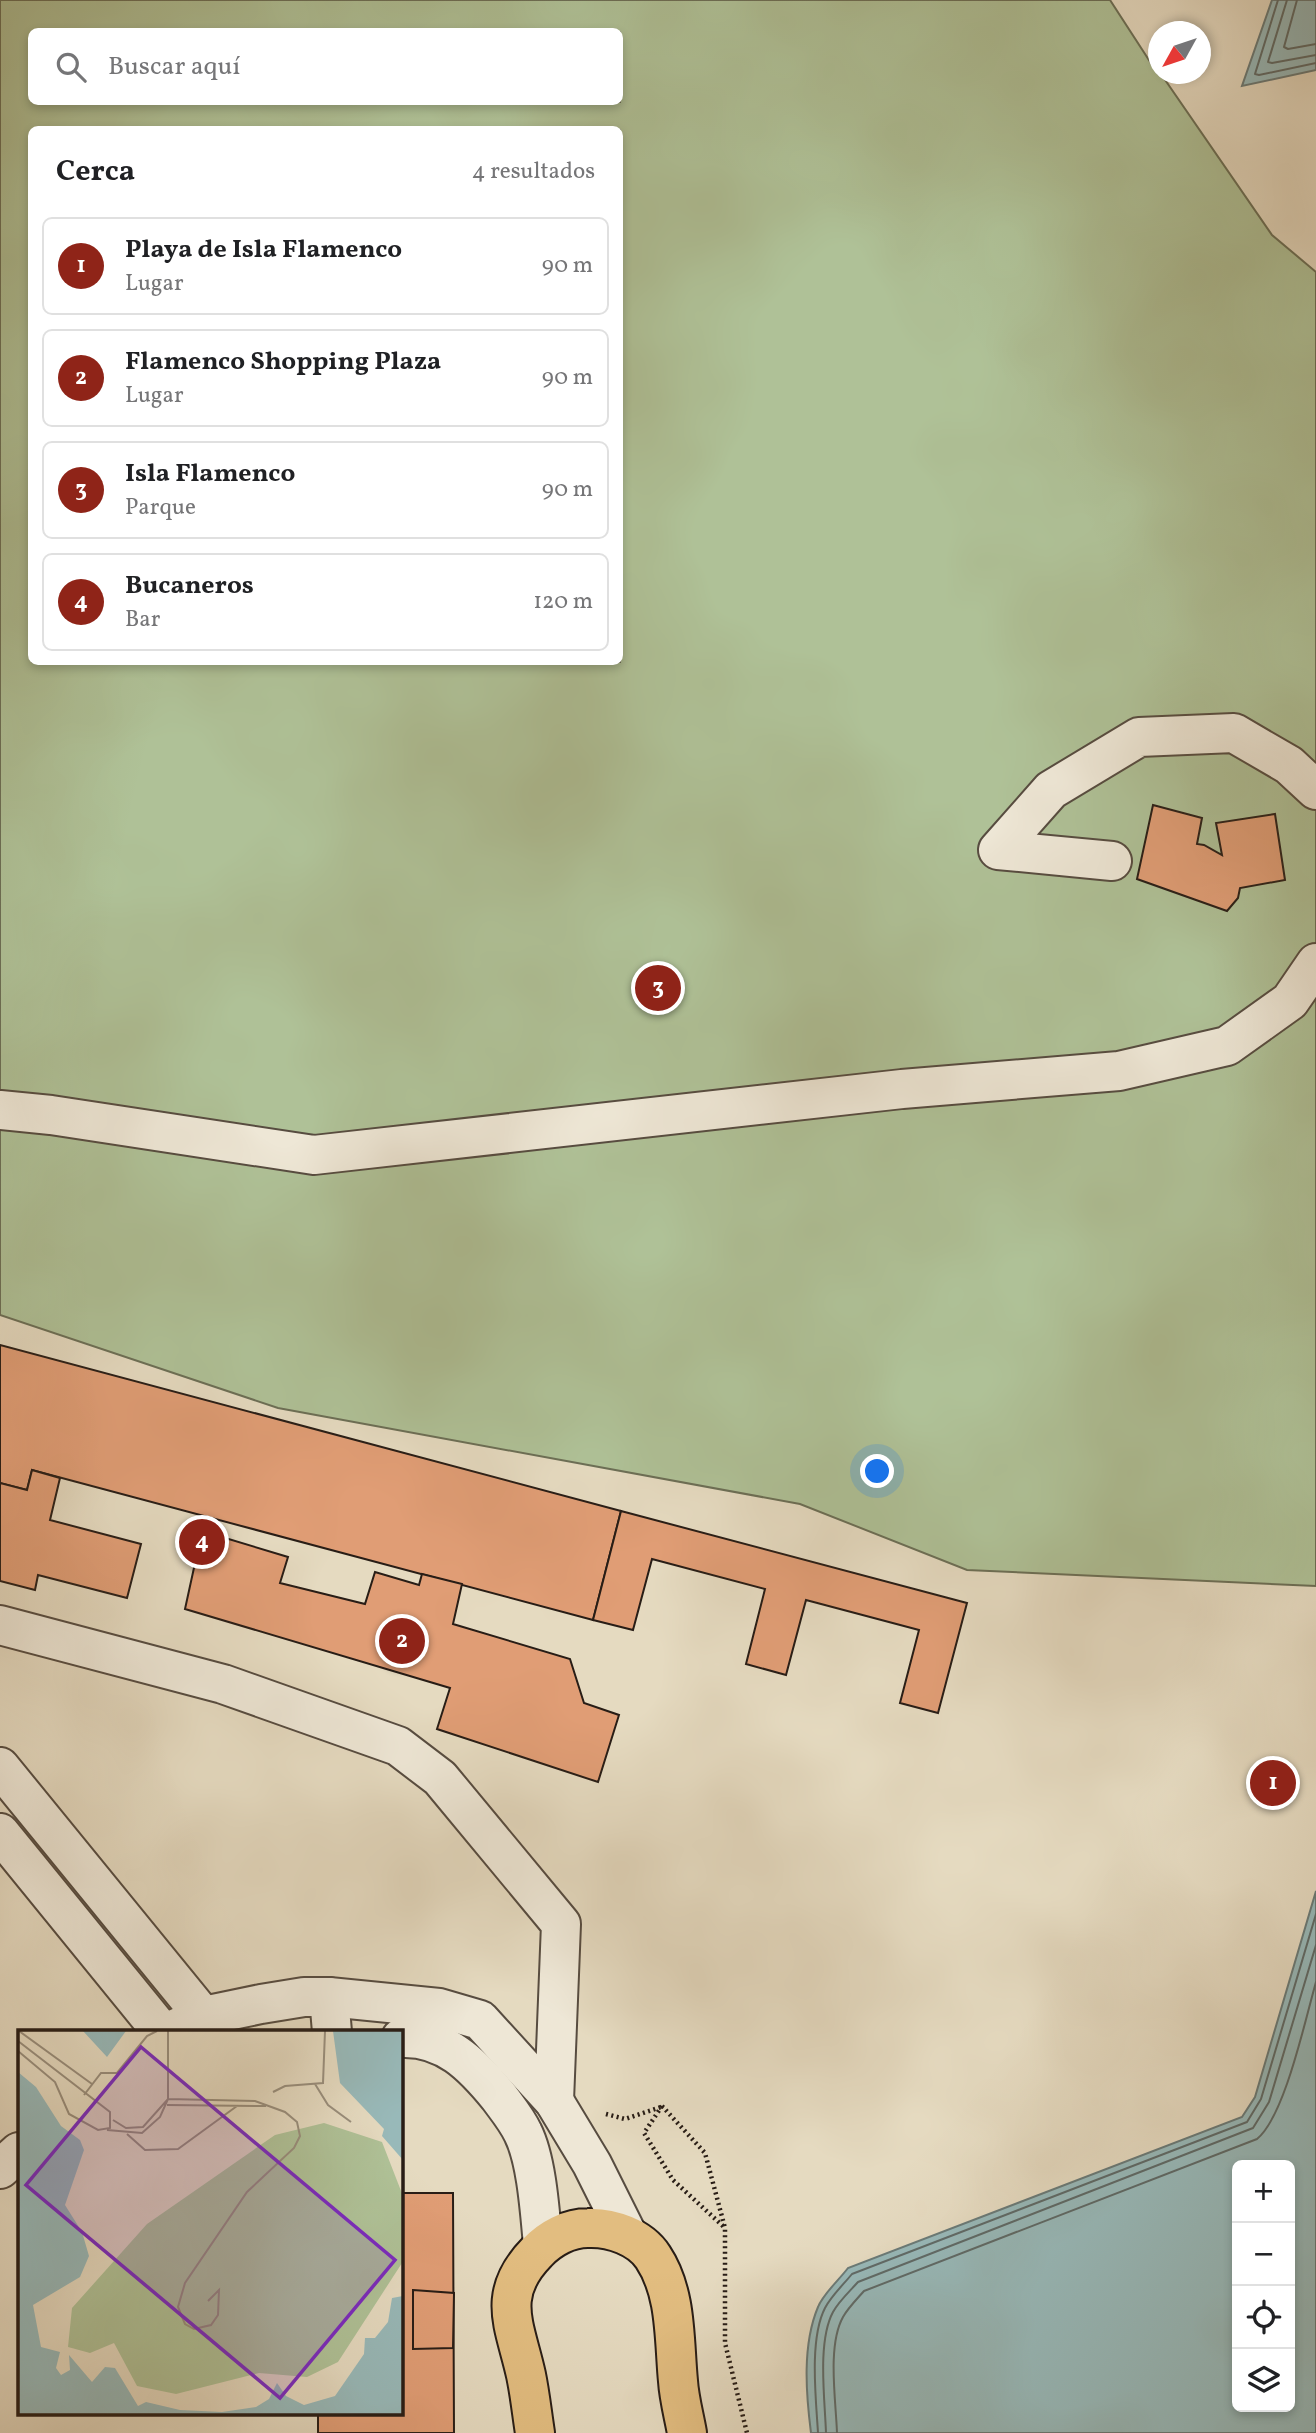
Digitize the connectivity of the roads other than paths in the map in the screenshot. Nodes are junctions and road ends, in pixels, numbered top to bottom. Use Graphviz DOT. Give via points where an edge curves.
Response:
graph roads {
  1 [pos="1316,790"];
  2 [pos="1112,861"];
  3 [pos="1316,963"];
  4 [pos="0,1110"];
  5 [pos="0,1625"];
  6 [pos="0,1767"];
  7 [pos="0,1833"];
  8 [pos="331,2015"];
  9 [pos="203,2016"];
  10 [pos="160,2030"];
  11 [pos="172,2030"];
  12 [pos="402,2038"];
  13 [pos="554,2101"];
  14 [pos="18,2153"];
  15 [pos="0,2169"];
  16 [pos="628,2236"];
  17 [pos="543,2245"];
  18 [pos="535,2433"];
  19 [pos="688,2433"];
  1 -- 2 [label="lane" via="1289,765 1234,733 1139,737 1051,790 998,850"];
  3 -- 4 [label="lane" via="1290,1001 1227,1046 1119,1070 902,1089 314,1155"];
  5 -- 13 [label="lane" via="223,1684 398,1746 440,1778 561,1924"];
  6 -- 9 [label="lane"];
  7 -- 10 [label="lane"];
  8 -- 9 [label="lane" via="304,1997"];
  8 -- 13 [label="lane" via="439,2008 480,2020"];
  9 -- 11 [label="lane"];
  12 -- 17 [label="lane" via="438,2044 467,2061 507,2108 524,2134 536,2181"];
  13 -- 16 [label="lane"];
  14 -- 15 [label="lane"];
  16 -- 17 [label="main road" via="602,2228 580,2228"];
  16 -- 19 [label="main road" via="652,2255 668,2286"];
  17 -- 18 [label="main road" via="522,2267 511,2304"];
}
